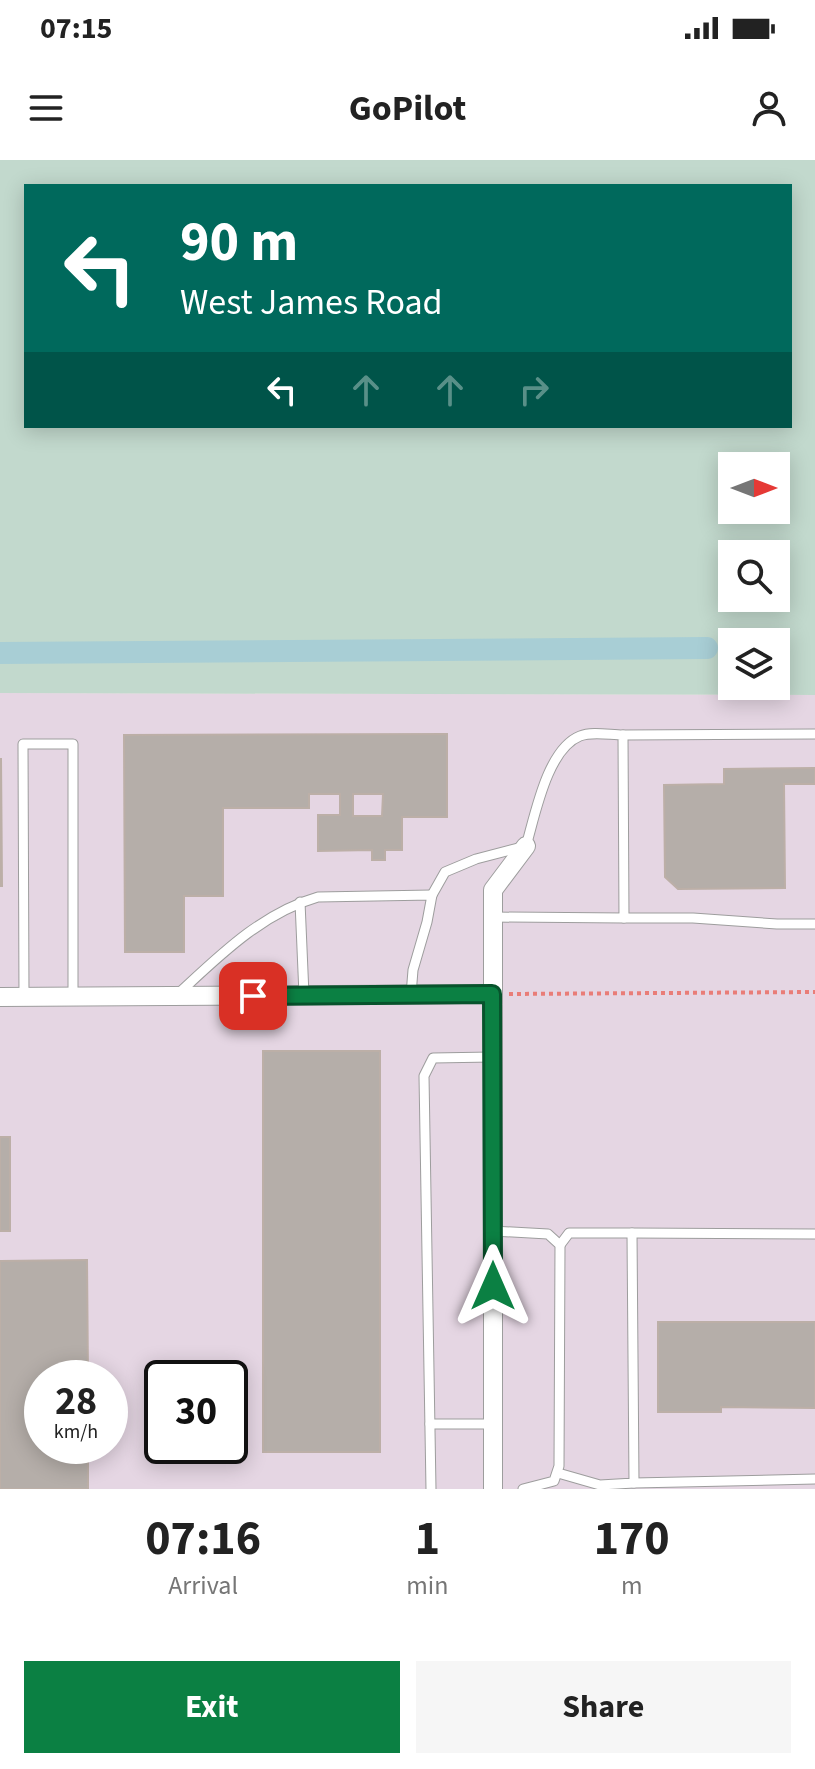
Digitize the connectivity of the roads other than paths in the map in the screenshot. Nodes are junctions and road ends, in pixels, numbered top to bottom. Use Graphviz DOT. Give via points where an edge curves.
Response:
graph roads {
  1 [pos="815,734"];
  2 [pos="623,735"];
  3 [pos="526,846"];
  4 [pos="432,895"];
  5 [pos="300,902"];
  6 [pos="492,917"];
  7 [pos="624,918"];
  8 [pos="815,924"];
  9 [pos="492,994"];
  10 [pos="304,995"];
  11 [pos="411,995"];
  12 [pos="176,996"];
  13 [pos="0,997"];
  14 [pos="24,997"];
  15 [pos="73,997"];
  16 [pos="492,1057"];
  17 [pos="493,1231"];
  18 [pos="632,1233"];
  19 [pos="815,1234"];
  20 [pos="560,1245"];
  21 [pos="430,1424"];
  22 [pos="493,1424"];
  23 [pos="558,1473"];
  24 [pos="815,1479"];
  25 [pos="634,1483"];
  26 [pos="431,1489"];
  27 [pos="493,1489"];
  28 [pos="523,1489"];
  1 -- 2 [label="lane"];
  2 -- 3 [label="lane" via="580,736 565,747 551,766"];
  2 -- 7 [label="lane"];
  3 -- 4 [label="lane" via="445,872"];
  3 -- 6 [label="street" via="493,890"];
  4 -- 5 [label="lane" via="318,897"];
  4 -- 11 [label="lane"];
  5 -- 10 [label="lane"];
  5 -- 12 [label="lane" via="263,921"];
  6 -- 7 [label="lane"];
  6 -- 9 [label="street"];
  7 -- 8 [label="lane"];
  9 -- 11 [label="street"];
  9 -- 16 [label="street"];
  10 -- 11 [label="street"];
  10 -- 12 [label="street"];
  12 -- 15 [label="street"];
  13 -- 14 [label="street"];
  14 -- 15 [label="street"];
  14 -- 15 [label="lane" via="23,744 73,744"];
  16 -- 17 [label="street"];
  16 -- 21 [label="lane" via="433,1058 424,1076"];
  17 -- 20 [label="lane" via="548,1234"];
  17 -- 22 [label="street"];
  18 -- 19 [label="lane"];
  18 -- 20 [label="lane" via="569,1233"];
  18 -- 25 [label="lane"];
  20 -- 23 [label="lane"];
  21 -- 22 [label="lane"];
  21 -- 26 [label="lane"];
  22 -- 27 [label="street"];
  23 -- 25 [label="lane" via="600,1485"];
  23 -- 28 [label="lane" via="554,1481"];
  24 -- 25 [label="lane"];
}
